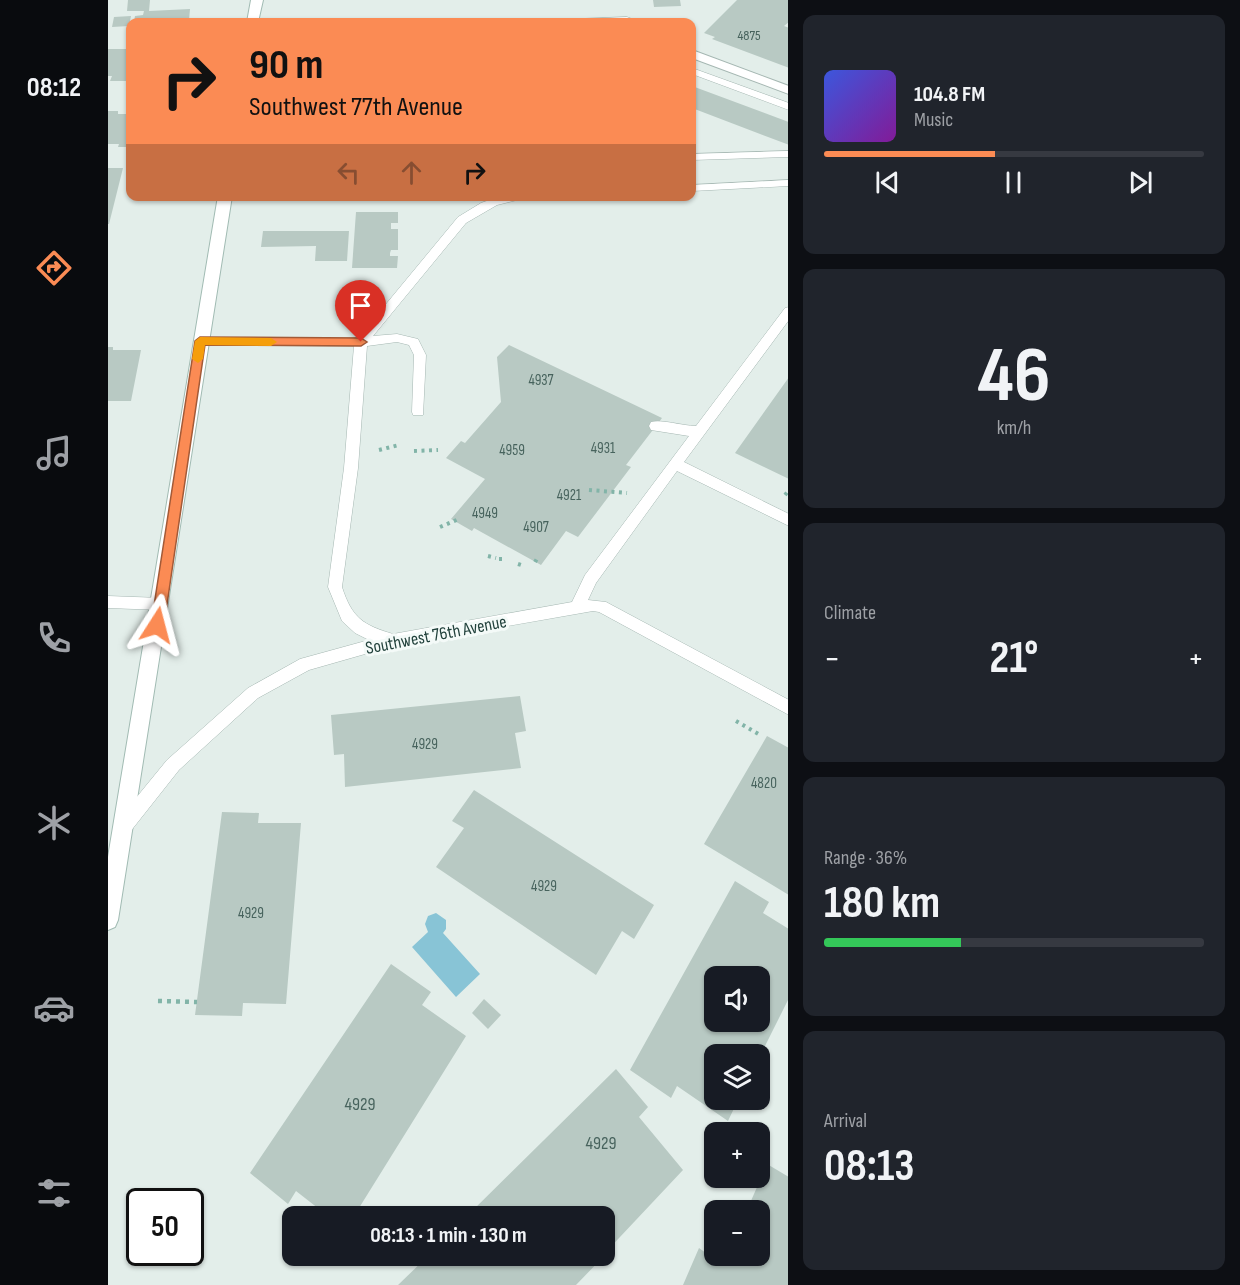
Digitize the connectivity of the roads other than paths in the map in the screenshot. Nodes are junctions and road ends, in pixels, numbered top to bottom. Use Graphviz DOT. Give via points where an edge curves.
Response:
graph roads {
  1 [pos="256,0"];
  2 [pos="254,18"];
  3 [pos="696,55"];
  4 [pos="696,72"];
  5 [pos="788,90"];
  6 [pos="788,107"];
  7 [pos="788,154"];
  8 [pos="696,157"];
  9 [pos="788,183"];
  10 [pos="696,188"];
  11 [pos="224,201"];
  12 [pos="497,201"];
  13 [pos="788,312"];
  14 [pos="200,341"];
  15 [pos="361,342"];
  16 [pos="418,412"];
  17 [pos="656,426"];
  18 [pos="699,431"];
  19 [pos="675,464"];
  20 [pos="788,520"];
  21 [pos="108,602"];
  22 [pos="161,604"];
  23 [pos="578,607"];
  24 [pos="393,640"];
  25 [pos="788,707"];
  26 [pos="124,826"];
  27 [pos="108,920"];
  1 -- 2 [label="main road"];
  3 -- 5 [label="main road"];
  4 -- 6 [label="lane"];
  7 -- 8 [label="lane"];
  9 -- 10 [label="lane"];
  11 -- 14 [label="main road"];
  12 -- 15 [label="lane" via="478,207 462,220"];
  13 -- 18 [label="lane"];
  14 -- 15 [label="lane"];
  14 -- 22 [label="main road"];
  15 -- 16 [label="lane" via="397,338 414,342 420,355"];
  15 -- 24 [label="lane" via="351,468 335,587 349,619 362,631"];
  17 -- 18 [label="lane"];
  18 -- 19 [label="lane"];
  19 -- 20 [label="lane"];
  19 -- 23 [label="lane" via="590,579"];
  21 -- 22 [label="lane"];
  22 -- 26 [label="main road"];
  23 -- 24 [label="lane, Southwest 76th Avenue"];
  23 -- 25 [label="lane, Southwest 76th Avenue" via="601,606"];
  24 -- 26 [label="lane, Southwest 76th Avenue" via="305,664 254,693 173,765"];
  26 -- 27 [label="main road"];
}
